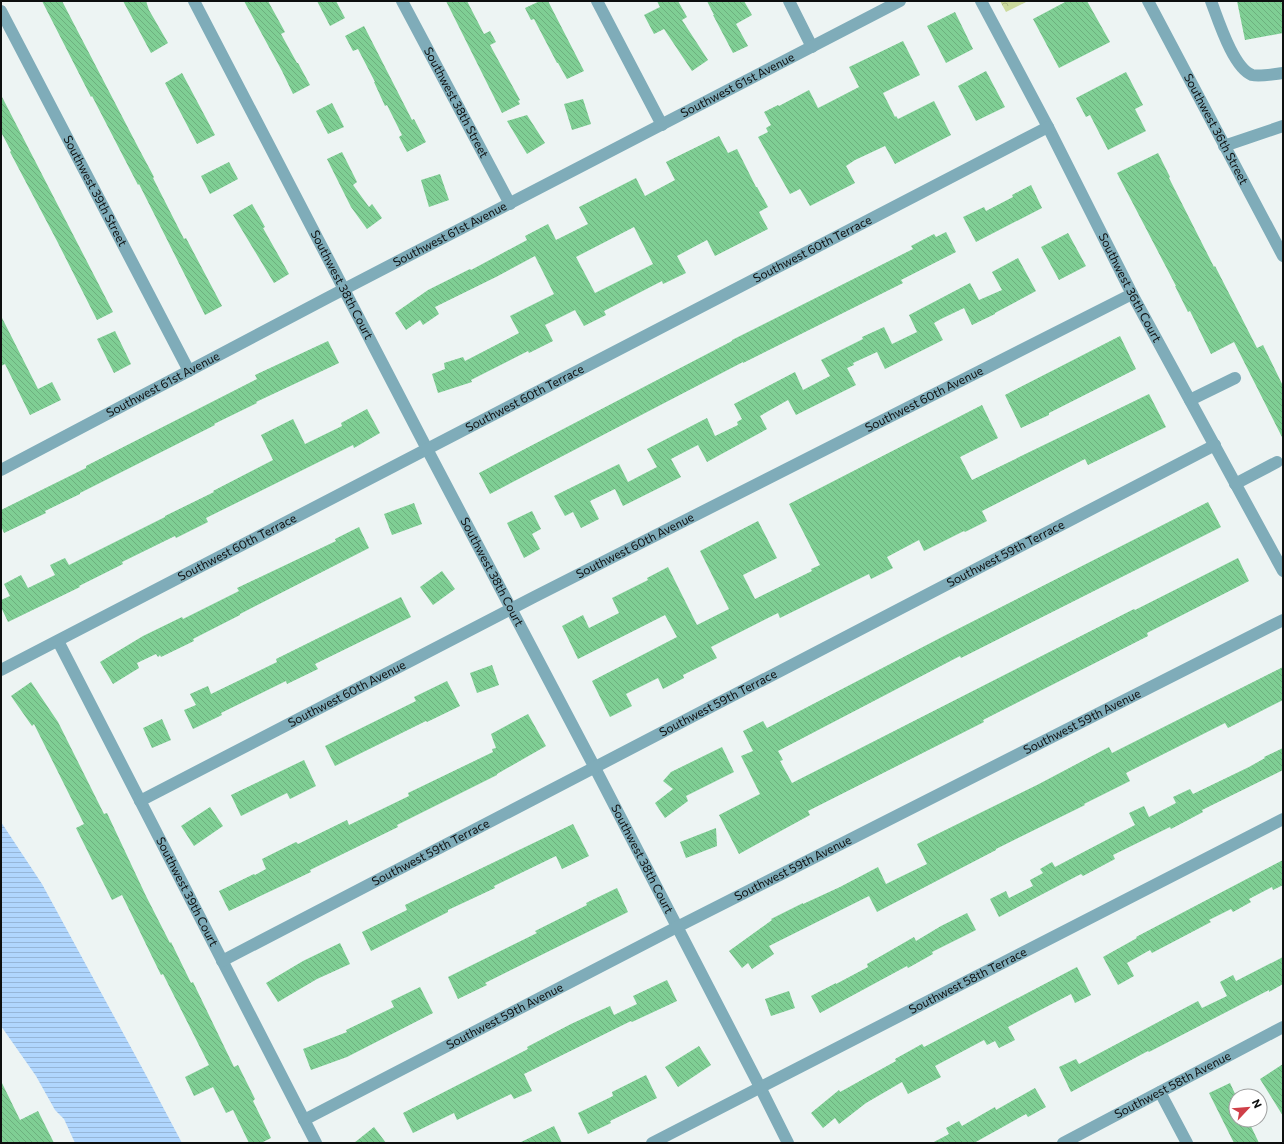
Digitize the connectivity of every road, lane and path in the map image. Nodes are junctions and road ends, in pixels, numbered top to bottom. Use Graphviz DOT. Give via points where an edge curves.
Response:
graph roads {
  1 [pos="194,1"];
  2 [pos="402,1"];
  3 [pos="597,1"];
  4 [pos="789,1"];
  5 [pos="900,1"];
  6 [pos="981,1"];
  7 [pos="1148,1"];
  8 [pos="1211,1"];
  9 [pos="1,11"];
  10 [pos="812,47"];
  11 [pos="1283,73"];
  12 [pos="662,125"];
  13 [pos="1283,126"];
  14 [pos="1048,127"];
  15 [pos="1224,146"];
  16 [pos="510,204"];
  17 [pos="1283,256"];
  18 [pos="344,289"];
  19 [pos="1132,294"];
  20 [pos="189,371"];
  21 [pos="1236,378"];
  22 [pos="1190,400"];
  23 [pos="1215,445"];
  24 [pos="427,449"];
  25 [pos="1277,462"];
  26 [pos="2,468"];
  27 [pos="1235,484"];
  28 [pos="1279,553"];
  29 [pos="1283,571"];
  30 [pos="511,609"];
  31 [pos="1283,620"];
  32 [pos="58,641"];
  33 [pos="1,670"];
  34 [pos="595,768"];
  35 [pos="140,801"];
  36 [pos="1283,819"];
  37 [pos="677,927"];
  38 [pos="222,961"];
  39 [pos="1283,1027"];
  40 [pos="760,1087"];
  41 [pos="1160,1092"];
  42 [pos="304,1120"];
  43 [pos="316,1143"];
  44 [pos="652,1143"];
  45 [pos="788,1143"];
  46 [pos="1063,1143"];
  47 [pos="1187,1143"];
  1 -- 18 [label="street, Southwest 38th Court"];
  2 -- 16 [label="street, Southwest 38th Street"];
  3 -- 12 [label="street"];
  4 -- 10 [label="street"];
  5 -- 10 [label="street, Southwest 61st Avenue"];
  6 -- 14 [label="street, Southwest 36th Court"];
  7 -- 15 [label="street, Southwest 36th Street"];
  8 -- 11 [label="street" via="1231,51 1243,69 1253,75"];
  9 -- 20 [label="street, Southwest 39th Street"];
  10 -- 12 [label="street, Southwest 61st Avenue"];
  12 -- 16 [label="street, Southwest 61st Avenue"];
  13 -- 15 [label="street"];
  14 -- 19 [label="street, Southwest 36th Court"];
  14 -- 24 [label="street, Southwest 60th Terrace"];
  15 -- 17 [label="street, Southwest 36th Street"];
  16 -- 18 [label="street, Southwest 61st Avenue"];
  18 -- 20 [label="street, Southwest 61st Avenue"];
  18 -- 24 [label="street, Southwest 38th Court"];
  19 -- 22 [label="street, Southwest 36th Court"];
  19 -- 30 [label="street, Southwest 60th Avenue"];
  20 -- 26 [label="street, Southwest 61st Avenue"];
  21 -- 22 [label="street"];
  22 -- 23 [label="street, Southwest 36th Court"];
  23 -- 27 [label="street, Southwest 36th Court"];
  23 -- 34 [label="street, Southwest 59th Terrace"];
  24 -- 30 [label="street, Southwest 38th Court"];
  24 -- 32 [label="street, Southwest 60th Terrace"];
  25 -- 27 [label="street"];
  27 -- 28 [label="street, Southwest 36th Court"];
  28 -- 29 [label="street, Southwest 36th Court"];
  30 -- 34 [label="street, Southwest 38th Court"];
  30 -- 35 [label="street, Southwest 60th Avenue"];
  31 -- 37 [label="street, Southwest 59th Avenue"];
  32 -- 33 [label="street, Southwest 60th Terrace"];
  32 -- 35 [label="street, Southwest 39th Court"];
  34 -- 37 [label="street, Southwest 38th Court"];
  34 -- 38 [label="street, Southwest 59th Terrace"];
  35 -- 38 [label="street, Southwest 39th Court"];
  36 -- 40 [label="street, Southwest 58th Terrace"];
  37 -- 40 [label="street, Southwest 38th Court"];
  37 -- 42 [label="street, Southwest 59th Avenue"];
  38 -- 42 [label="street, Southwest 39th Court"];
  39 -- 41 [label="street, Southwest 58th Avenue"];
  40 -- 44 [label="street, Southwest 58th Terrace"];
  40 -- 45 [label="street, Southwest 38th Court"];
  41 -- 46 [label="street, Southwest 58th Avenue"];
  41 -- 47 [label="street"];
  42 -- 43 [label="street, Southwest 39th Court"];
}
